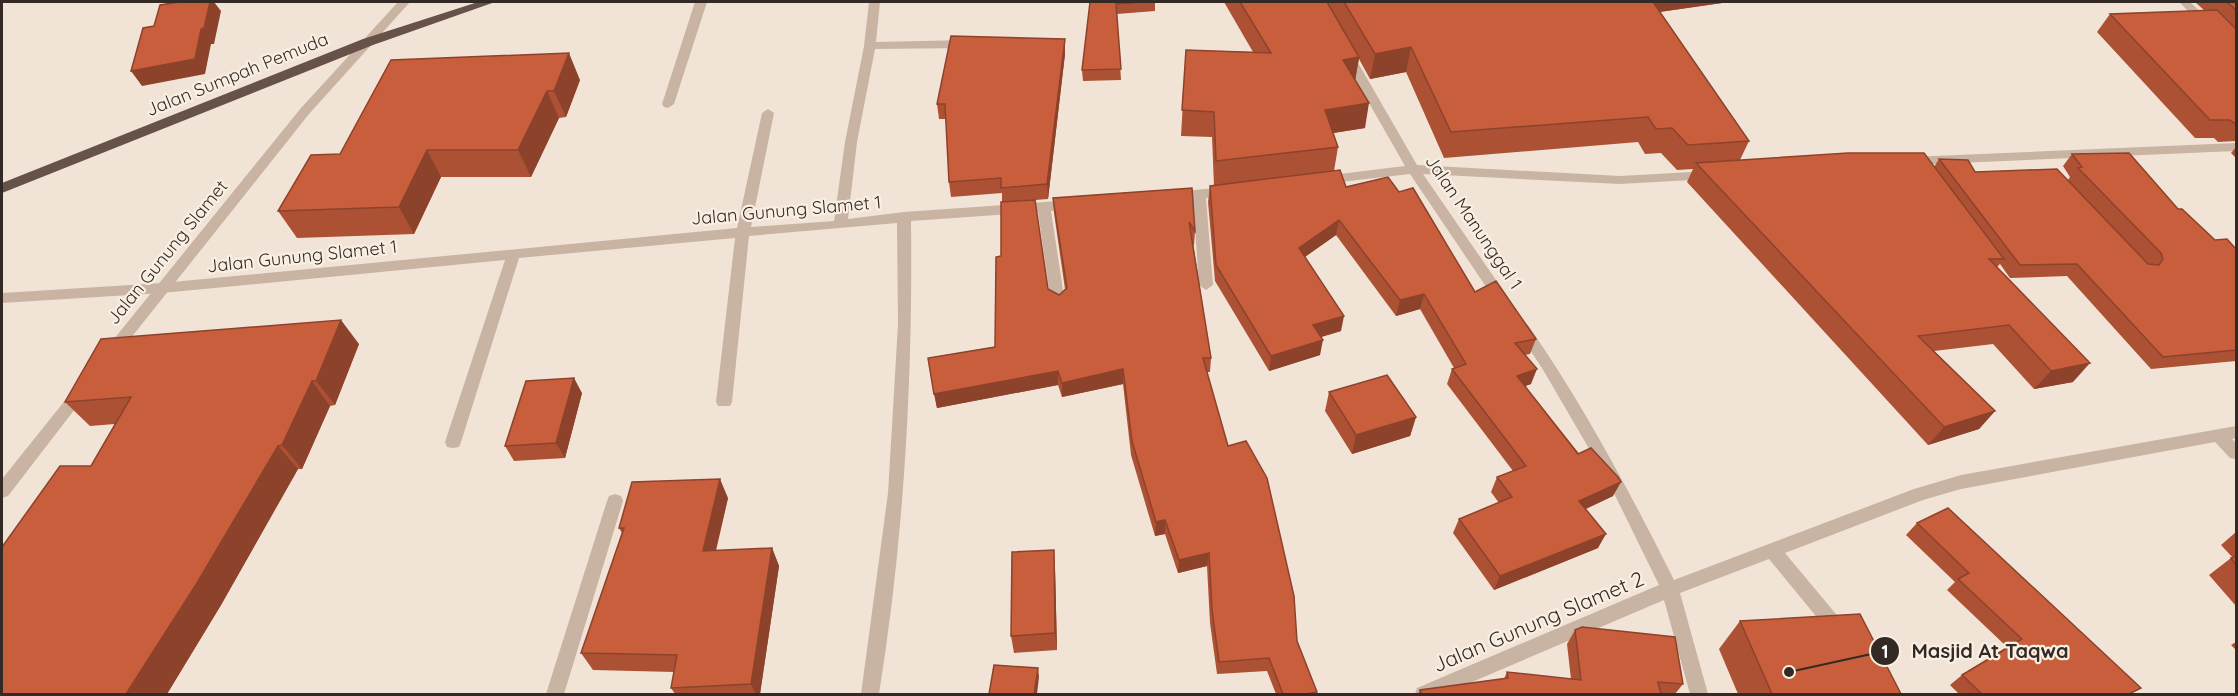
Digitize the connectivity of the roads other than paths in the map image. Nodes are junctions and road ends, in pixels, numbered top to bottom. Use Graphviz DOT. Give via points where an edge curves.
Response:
graph roads {
  1 [pos="404,2"];
  2 [pos="489,2"];
  3 [pos="701,2"];
  4 [pos="874,2"];
  5 [pos="2184,2"];
  6 [pos="1338,37"];
  7 [pos="368,42"];
  8 [pos="978,44"];
  9 [pos="870,46"];
  10 [pos="2236,51"];
  11 [pos="668,104"];
  12 [pos="768,113"];
  13 [pos="2236,147"];
  14 [pos="2034,156"];
  15 [pos="1413,169"];
  16 [pos="2050,172"];
  17 [pos="1718,175"];
  18 [pos="1927,180"];
  19 [pos="1306,182"];
  20 [pos="2,188"];
  21 [pos="1246,189"];
  22 [pos="1199,195"];
  23 [pos="1151,199"];
  24 [pos="1092,204"];
  25 [pos="1044,208"];
  26 [pos="903,216"];
  27 [pos="840,225"];
  28 [pos="743,232"];
  29 [pos="514,253"];
  30 [pos="1206,285"];
  31 [pos="162,288"];
  32 [pos="2,298"];
  33 [pos="1058,303"];
  34 [pos="104,362"];
  35 [pos="89,380"];
  36 [pos="724,402"];
  37 [pos="2236,432"];
  38 [pos="2218,435"];
  39 [pos="453,442"];
  40 [pos="2236,453"];
  41 [pos="2,491"];
  42 [pos="615,501"];
  43 [pos="1774,552"];
  44 [pos="1670,589"];
  45 [pos="1849,643"];
  46 [pos="555,694"];
  47 [pos="870,694"];
  48 [pos="1424,694"];
  49 [pos="1699,694"];
  1 -- 7 [label="street, Jalan Gunung Slamet"];
  2 -- 7 [label="highway, Jalan Sumpah Pemuda"];
  3 -- 11 [label="street"];
  4 -- 9 [label="street"];
  5 -- 10 [label="street"];
  6 -- 15 [label="street, Jalan Manunggal 1"];
  7 -- 20 [label="highway, Jalan Sumpah Pemuda"];
  7 -- 31 [label="street, Jalan Gunung Slamet" via="305,111"];
  8 -- 9 [label="street"];
  9 -- 27 [label="street"];
  12 -- 28 [label="street"];
  13 -- 14 [label="street"];
  14 -- 16 [label="street"];
  14 -- 18 [label="street" via="1907,161"];
  15 -- 17 [label="street" via="1620,180"];
  15 -- 19 [label="street"];
  15 -- 44 [label="street, Jalan Manunggal 1" via="1547,364 1615,479"];
  21 -- 22 [label="street"];
  22 -- 23 [label="street"];
  22 -- 30 [label="street"];
  24 -- 25 [label="street, Jalan Gunung Slamet 1"];
  25 -- 26 [label="street, Jalan Gunung Slamet 1"];
  25 -- 33 [label="street"];
  26 -- 27 [label="street, Jalan Gunung Slamet 1"];
  26 -- 47 [label="street" via="905,324 896,493"];
  27 -- 28 [label="street, Jalan Gunung Slamet 1"];
  28 -- 29 [label="street, Jalan Gunung Slamet 1"];
  28 -- 36 [label="street"];
  29 -- 31 [label="street, Jalan Gunung Slamet 1"];
  29 -- 39 [label="street"];
  31 -- 32 [label="street, Jalan Gunung Slamet 1"];
  31 -- 34 [label="street, Jalan Gunung Slamet"];
  35 -- 41 [label="street"];
  37 -- 38 [label="street, Jalan Gunung Slamet 2"];
  38 -- 40 [label="street"];
  38 -- 43 [label="street, Jalan Gunung Slamet 2" via="1961,482 1920,494"];
  42 -- 46 [label="street"];
  43 -- 44 [label="street, Jalan Gunung Slamet 2"];
  43 -- 45 [label="street"];
  44 -- 48 [label="street, Jalan Gunung Slamet 2"];
  44 -- 49 [label="street, Jalan Manunggal 1"];
}
